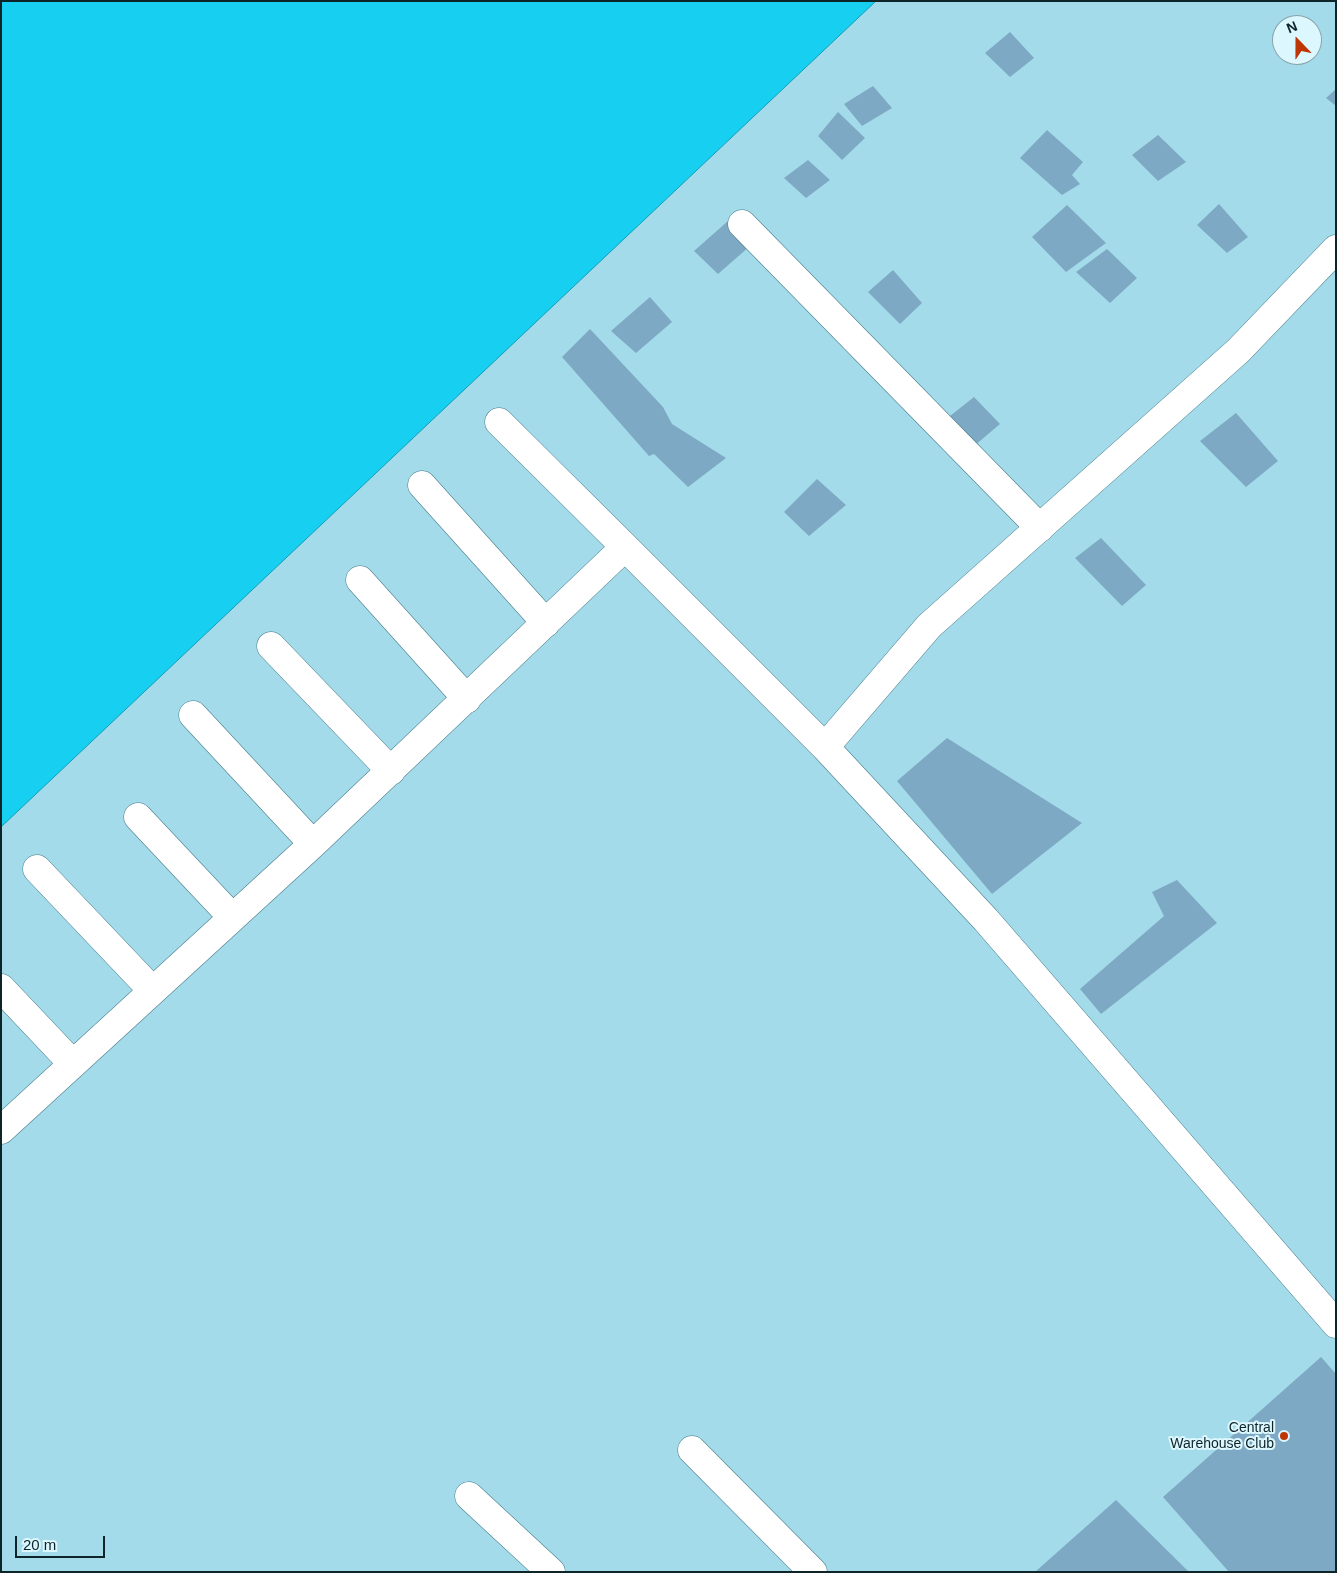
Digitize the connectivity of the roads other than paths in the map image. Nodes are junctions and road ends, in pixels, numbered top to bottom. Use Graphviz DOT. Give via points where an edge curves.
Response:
graph roads {
  1 [pos="742,224"];
  2 [pos="1336,249"];
  3 [pos="499,422"];
  4 [pos="422,485"];
  5 [pos="1040,528"];
  6 [pos="625,547"];
  7 [pos="360,580"];
  8 [pos="546,623"];
  9 [pos="271,646"];
  10 [pos="467,699"];
  11 [pos="193,715"];
  12 [pos="825,747"];
  13 [pos="391,771"];
  14 [pos="138,817"];
  15 [pos="313,844"];
  16 [pos="37,869"];
  17 [pos="232,917"];
  18 [pos="1,988"];
  19 [pos="152,990"];
  20 [pos="72,1064"];
  21 [pos="1,1130"];
  22 [pos="1336,1324"];
  23 [pos="692,1450"];
  24 [pos="469,1496"];
  25 [pos="551,1572"];
  26 [pos="813,1572"];
  1 -- 5 [label="street"];
  2 -- 5 [label="street" via="1238,351"];
  3 -- 6 [label="street"];
  4 -- 8 [label="street"];
  5 -- 12 [label="street" via="929,626"];
  6 -- 8 [label="street"];
  6 -- 12 [label="street"];
  7 -- 10 [label="street"];
  8 -- 10 [label="street"];
  9 -- 13 [label="street"];
  10 -- 13 [label="street"];
  11 -- 15 [label="street"];
  12 -- 22 [label="street" via="986,920"];
  13 -- 15 [label="street"];
  14 -- 17 [label="street"];
  15 -- 17 [label="street"];
  16 -- 19 [label="street"];
  17 -- 19 [label="street"];
  18 -- 20 [label="street"];
  19 -- 20 [label="street"];
  20 -- 21 [label="street"];
  23 -- 26 [label="street"];
  24 -- 25 [label="street"];
}
